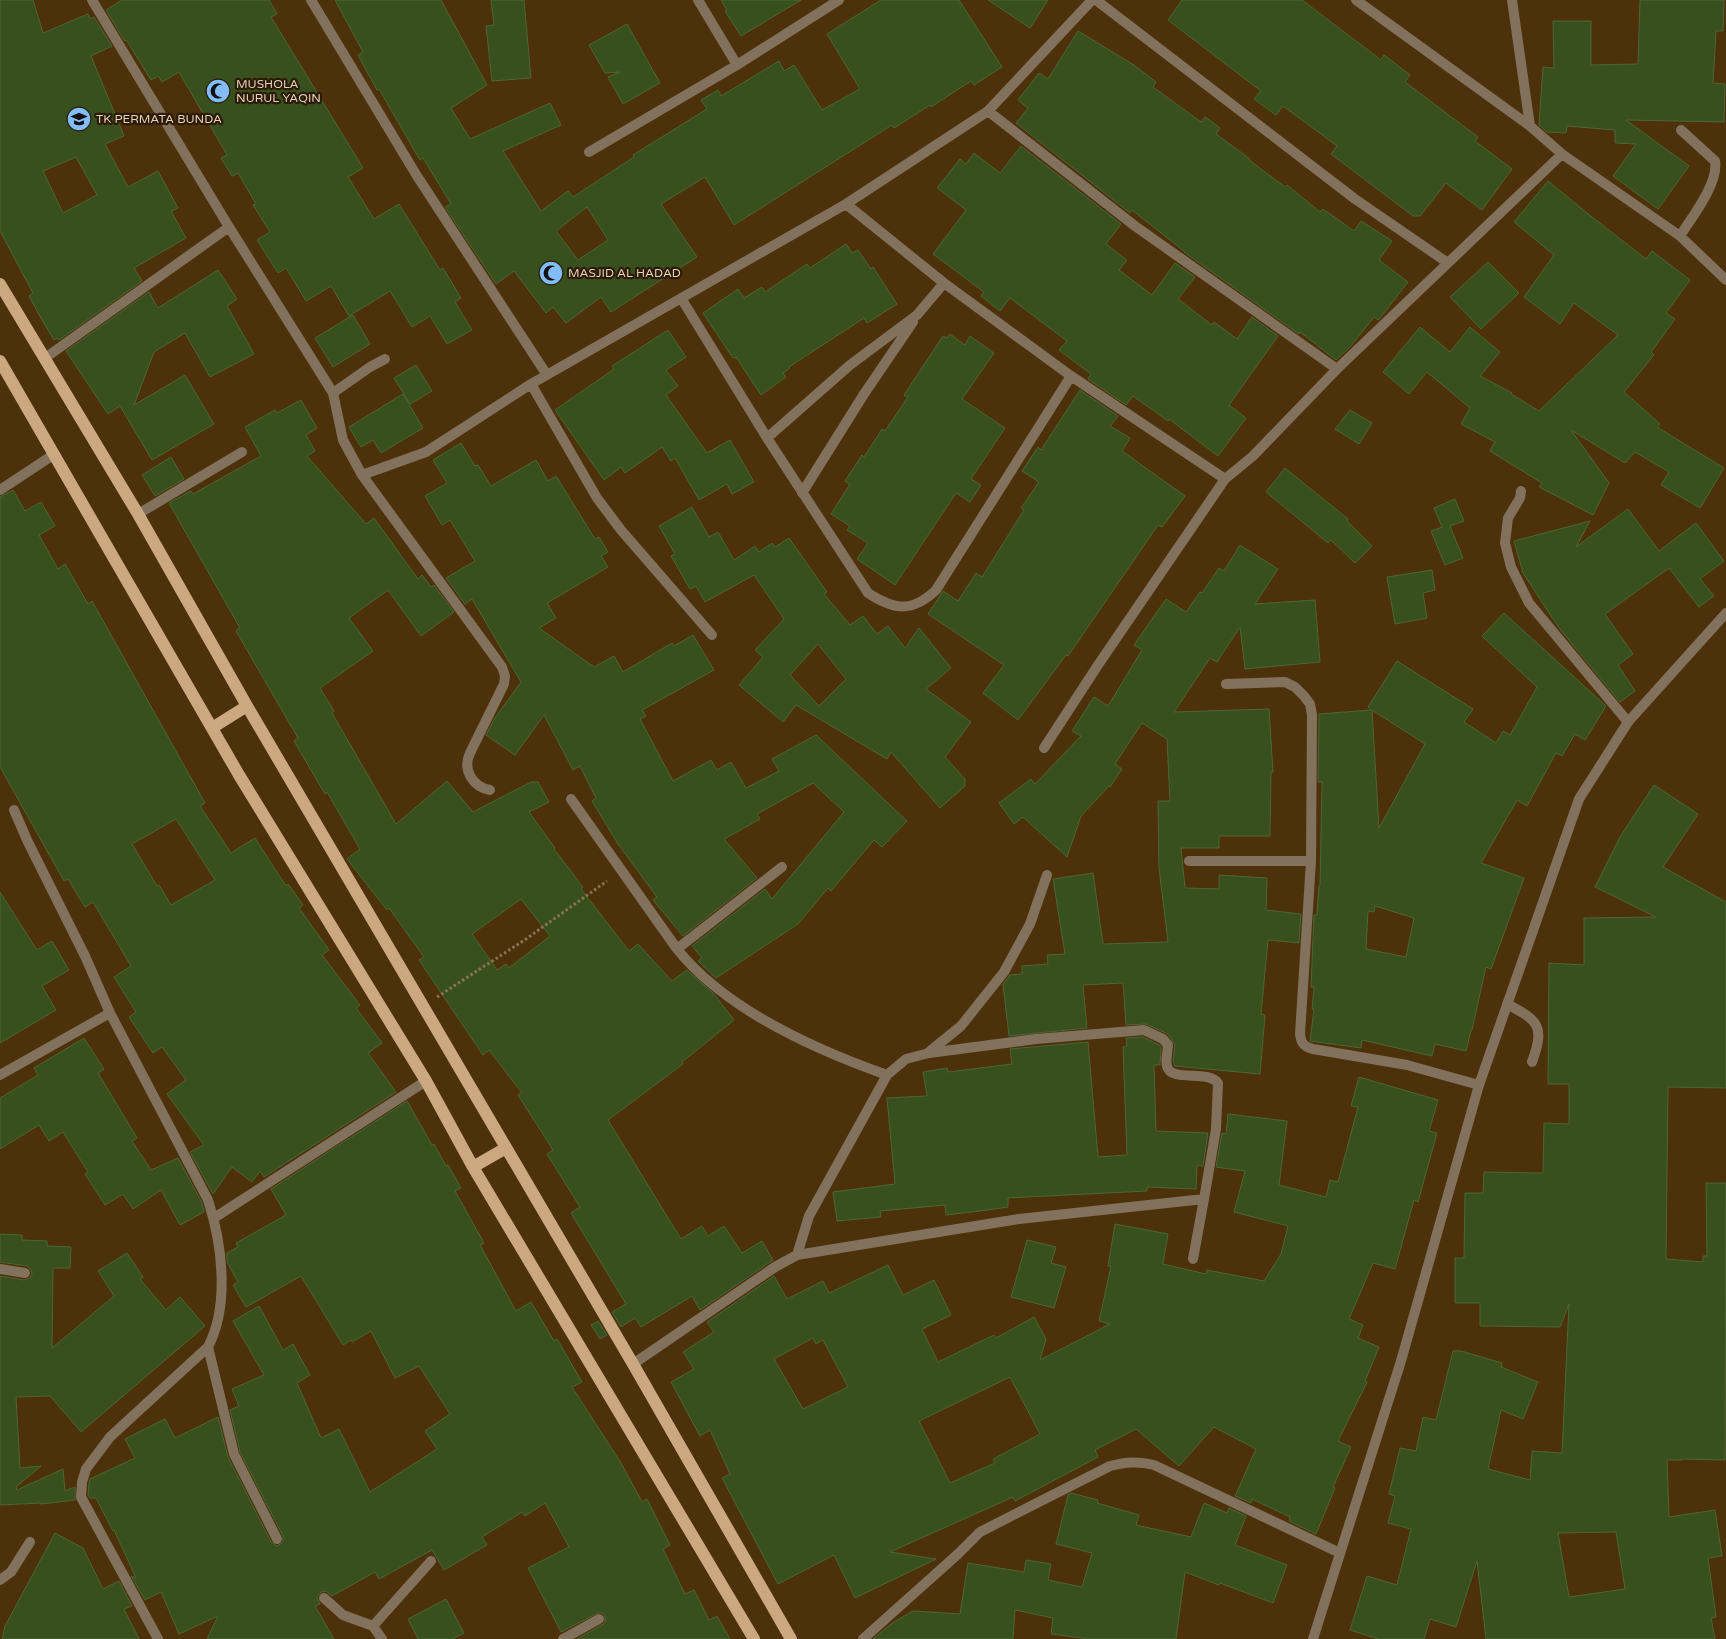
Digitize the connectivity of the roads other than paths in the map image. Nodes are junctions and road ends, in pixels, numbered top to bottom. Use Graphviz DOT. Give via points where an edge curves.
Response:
graph roads {
  1 [pos="92,0"];
  2 [pos="311,0"];
  3 [pos="698,0"];
  4 [pos="839,0"];
  5 [pos="1092,0"];
  6 [pos="1096,0"];
  7 [pos="1356,0"];
  8 [pos="1512,0"];
  9 [pos="737,65"];
  10 [pos="988,111"];
  11 [pos="1530,126"];
  12 [pos="1681,130"];
  13 [pos="590,152"];
  14 [pos="1562,154"];
  15 [pos="846,204"];
  16 [pos="229,227"];
  17 [pos="1680,236"];
  18 [pos="1448,263"];
  19 [pos="1726,280"];
  20 [pos="944,283"];
  21 [pos="0,284"];
  22 [pos="681,298"];
  23 [pos="917,315"];
  24 [pos="45,358"];
  25 [pos="385,359"];
  26 [pos="0,361"];
  27 [pos="1337,369"];
  28 [pos="546,375"];
  29 [pos="1072,376"];
  30 [pos="531,384"];
  31 [pos="333,393"];
  32 [pos="767,438"];
  33 [pos="242,452"];
  34 [pos="53,455"];
  35 [pos="362,475"];
  36 [pos="1225,479"];
  37 [pos="0,490"];
  38 [pos="1521,491"];
  39 [pos="802,493"];
  40 [pos="138,514"];
  41 [pos="1726,613"];
  42 [pos="712,635"];
  43 [pos="1226,684"];
  44 [pos="247,706"];
  45 [pos="1628,722"];
  46 [pos="212,728"];
  47 [pos="1044,748"];
  48 [pos="490,790"];
  49 [pos="572,800"];
  50 [pos="14,810"];
  51 [pos="1188,860"];
  52 [pos="1311,861"];
  53 [pos="782,867"];
  54 [pos="1047,875"];
  55 [pos="677,949"];
  56 [pos="1507,1004"];
  57 [pos="110,1013"];
  58 [pos="928,1053"];
  59 [pos="1532,1062"];
  60 [pos="0,1075"];
  61 [pos="887,1075"];
  62 [pos="426,1081"];
  63 [pos="1479,1086"];
  64 [pos="506,1148"];
  65 [pos="473,1166"];
  66 [pos="1204,1199"];
  67 [pos="214,1218"];
  68 [pos="797,1255"];
  69 [pos="1193,1259"];
  70 [pos="0,1269"];
  71 [pos="25,1273"];
  72 [pos="208,1347"];
  73 [pos="633,1364"];
  74 [pos="277,1539"];
  75 [pos="30,1542"];
  76 [pos="1340,1553"];
  77 [pos="431,1561"];
  78 [pos="0,1580"];
  79 [pos="324,1598"];
  80 [pos="599,1619"];
  81 [pos="373,1626"];
  82 [pos="158,1639"];
  83 [pos="382,1639"];
  84 [pos="562,1639"];
  85 [pos="754,1639"];
  86 [pos="791,1639"];
  87 [pos="863,1639"];
  88 [pos="1314,1639"];
  1 -- 16 [label="street"];
  2 -- 28 [label="street" via="417,176"];
  3 -- 9 [label="street"];
  4 -- 9 [label="street"];
  5 -- 10 [label="street"];
  6 -- 18 [label="street" via="1355,199"];
  7 -- 11 [label="street"];
  8 -- 11 [label="street"];
  9 -- 13 [label="street"];
  10 -- 15 [label="street"];
  10 -- 27 [label="street" via="1135,226"];
  11 -- 14 [label="street"];
  12 -- 17 [label="street" via="1715,161 1716,168 1712,182"];
  14 -- 17 [label="street"];
  14 -- 18 [label="street"];
  15 -- 20 [label="street"];
  15 -- 22 [label="street"];
  16 -- 24 [label="street"];
  16 -- 31 [label="street"];
  17 -- 19 [label="street"];
  18 -- 27 [label="street"];
  20 -- 23 [label="street"];
  20 -- 29 [label="street"];
  21 -- 24 [label="main road"];
  22 -- 28 [label="street"];
  22 -- 32 [label="street"];
  23 -- 32 [label="street" via="850,365"];
  23 -- 39 [label="street"];
  24 -- 40 [label="main road"];
  25 -- 31 [label="street"];
  26 -- 34 [label="main road"];
  27 -- 36 [label="street" via="1253,456"];
  28 -- 30 [label="street"];
  29 -- 36 [label="street"];
  29 -- 39 [label="street" via="936,590 915,605 884,604 868,593"];
  30 -- 35 [label="street" via="426,452"];
  30 -- 42 [label="street" via="597,498"];
  31 -- 35 [label="street" via="343,440"];
  32 -- 39 [label="street"];
  33 -- 40 [label="street"];
  34 -- 37 [label="street"];
  34 -- 46 [label="main road"];
  35 -- 48 [label="street" via="502,668 504,684 467,764 473,781"];
  36 -- 47 [label="street"];
  38 -- 45 [label="street" via="1508,518 1504,543 1511,567 1529,603"];
  40 -- 44 [label="main road"];
  41 -- 45 [label="street"];
  43 -- 52 [label="street" via="1285,682 1295,687 1310,704"];
  44 -- 46 [label="main road"];
  44 -- 64 [label="main road"];
  45 -- 56 [label="street" via="1579,799"];
  46 -- 62 [label="main road"];
  49 -- 55 [label="street"];
  50 -- 57 [label="street"];
  51 -- 52 [label="street"];
  52 -- 63 [label="street" via="1300,1034 1303,1044 1313,1049 1407,1065"];
  53 -- 55 [label="street"];
  54 -- 58 [label="street" via="1030,924 1004,972 962,1026"];
  55 -- 61 [label="street" via="711,984 790,1034 842,1059"];
  56 -- 59 [label="street" via="1534,1021 1539,1038"];
  56 -- 63 [label="street"];
  57 -- 60 [label="street"];
  57 -- 67 [label="street" via="208,1200"];
  58 -- 61 [label="street" via="906,1059"];
  58 -- 66 [label="street" via="1144,1030 1163,1038 1168,1045 1166,1066 1171,1072 1210,1077 1218,1083 1216,1129"];
  61 -- 68 [label="street" via="809,1216"];
  62 -- 65 [label="main road"];
  62 -- 67 [label="street"];
  63 -- 76 [label="street" via="1401,1361"];
  64 -- 65 [label="main road"];
  64 -- 73 [label="main road"];
  65 -- 85 [label="main road"];
  66 -- 68 [label="street" via="1019,1219"];
  66 -- 69 [label="street"];
  67 -- 72 [label="street" via="223,1283 217,1324"];
  68 -- 73 [label="street"];
  70 -- 71 [label="street"];
  72 -- 74 [label="street" via="234,1454"];
  72 -- 82 [label="street" via="110,1437 86,1469 82,1482 81,1497"];
  73 -- 86 [label="main road"];
  75 -- 78 [label="street" via="11,1572"];
  76 -- 87 [label="street" via="1154,1465 1141,1461 1126,1462 1110,1466 980,1532"];
  76 -- 88 [label="street"];
  77 -- 81 [label="street"];
  79 -- 81 [label="street" via="343,1615"];
  80 -- 84 [label="street"];
  81 -- 83 [label="street"];
}
